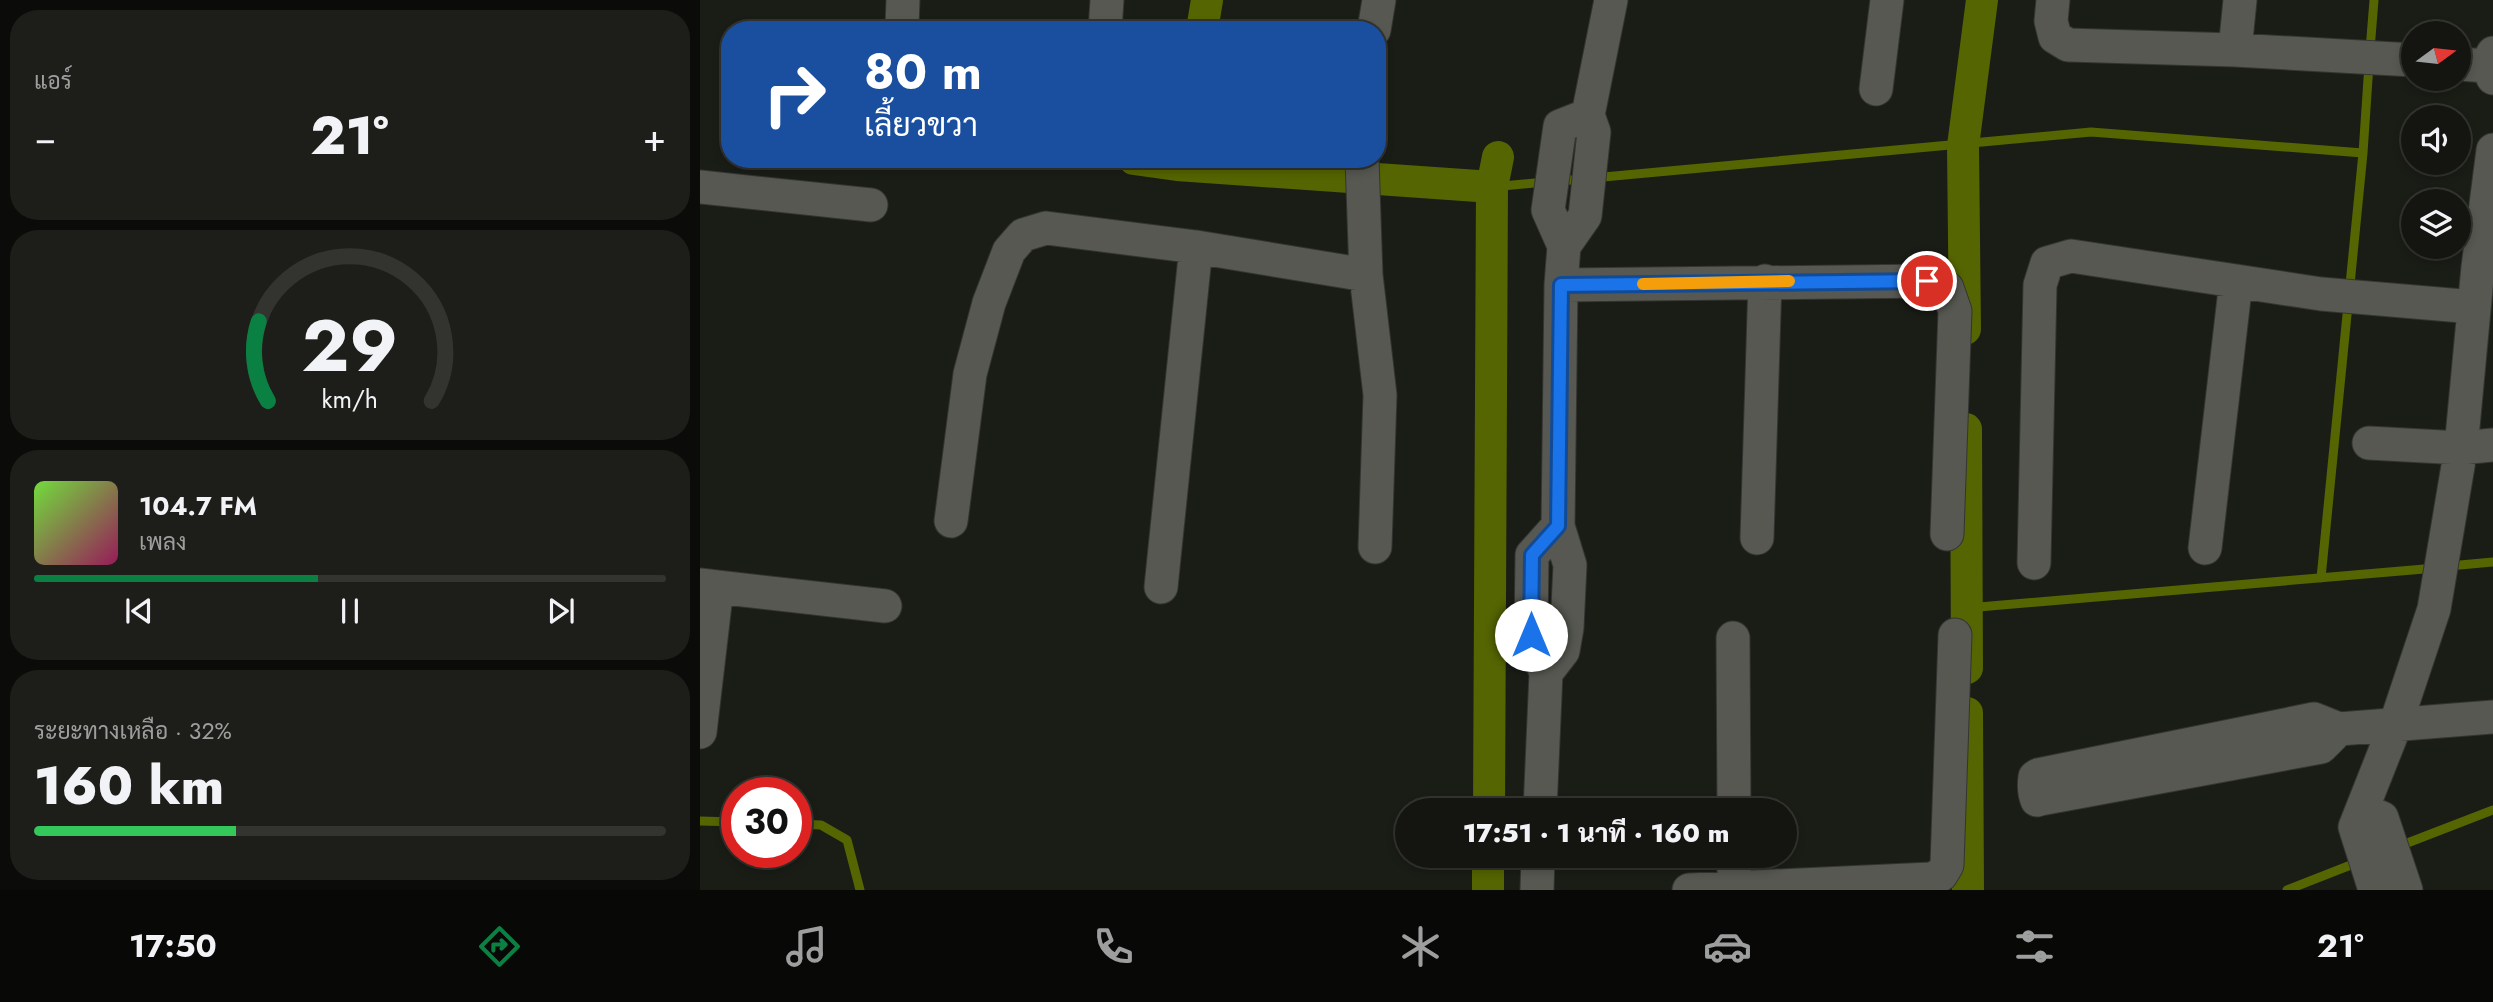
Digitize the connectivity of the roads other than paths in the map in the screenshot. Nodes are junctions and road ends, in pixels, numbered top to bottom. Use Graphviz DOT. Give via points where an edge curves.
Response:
graph roads {
  1 [pos="1108,0"];
  2 [pos="1379,0"];
  3 [pos="1611,0"];
  4 [pos="1887,0"];
  5 [pos="2053,0"];
  6 [pos="2240,0"];
  7 [pos="1106,21"];
  8 [pos="1376,21"];
  9 [pos="2235,50"];
  10 [pos="2401,59"];
  11 [pos="1876,89"];
  12 [pos="1590,129"];
  13 [pos="2493,150"];
  14 [pos="1362,168"];
  15 [pos="700,187"];
  16 [pos="872,205"];
  17 [pos="1564,246"];
  18 [pos="1196,247"];
  19 [pos="1366,275"];
  20 [pos="1765,281"];
  21 [pos="2236,281"];
  22 [pos="1561,285"];
  23 [pos="2474,307"];
  24 [pos="2369,443"];
  25 [pos="2477,447"];
  26 [pos="951,521"];
  27 [pos="1558,526"];
  28 [pos="1947,534"];
  29 [pos="1757,538"];
  30 [pos="1375,547"];
  31 [pos="2205,548"];
  32 [pos="2034,563"];
  33 [pos="708,586"];
  34 [pos="1161,587"];
  35 [pos="885,606"];
  36 [pos="1955,635"];
  37 [pos="1733,638"];
  38 [pos="1546,673"];
  39 [pos="2493,717"];
  40 [pos="2395,726"];
  41 [pos="2339,729"];
  42 [pos="700,732"];
  43 [pos="1541,798"];
  44 [pos="1734,798"];
  45 [pos="1538,868"];
  46 [pos="2379,872"];
  47 [pos="1734,877"];
  48 [pos="1537,890"];
  49 [pos="1689,890"];
  50 [pos="2406,890"];
  1 -- 7 [label="street"];
  2 -- 8 [label="street"];
  3 -- 12 [label="street"];
  4 -- 11 [label="street"];
  5 -- 9 [label="street" via="2055,37 2068,45"];
  6 -- 9 [label="street"];
  9 -- 10 [label="street"];
  12 -- 17 [label="street" via="1585,216"];
  12 -- 17 [label="street" via="1560,126 1548,210"];
  13 -- 23 [label="street"];
  14 -- 19 [label="street"];
  15 -- 16 [label="street"];
  17 -- 22 [label="street"];
  18 -- 19 [label="street"];
  18 -- 26 [label="street" via="1046,228 1023,235 1009,251 989,303 970,374"];
  18 -- 34 [label="street"];
  19 -- 30 [label="street" via="1380,396"];
  20 -- 22 [label="street"];
  20 -- 28 [label="street" via="1927,281 1947,288 1955,311"];
  20 -- 29 [label="street"];
  21 -- 23 [label="street" via="2321,294"];
  21 -- 31 [label="street"];
  21 -- 32 [label="street" via="2071,256 2047,262 2040,285"];
  22 -- 27 [label="street"];
  23 -- 25 [label="street"];
  24 -- 25 [label="street"];
  25 -- 40 [label="street" via="2444,542 2434,608"];
  27 -- 38 [label="street" via="1570,565 1567,628 1563,651"];
  27 -- 38 [label="street" via="1532,555 1531,635"];
  33 -- 35 [label="street"];
  33 -- 42 [label="street"];
  36 -- 47 [label="street" via="1947,865 1941,875"];
  37 -- 44 [label="street"];
  38 -- 43 [label="street"];
  39 -- 40 [label="street"];
  40 -- 41 [label="street"];
  40 -- 46 [label="street" via="2367,818"];
  41 -- 41 [label="street" via="2321,747 2037,800 2035,796 2034,781 2039,775 2314,719"];
  45 -- 48 [label="street"];
  46 -- 50 [label="street"];
  47 -- 49 [label="street"];
}
